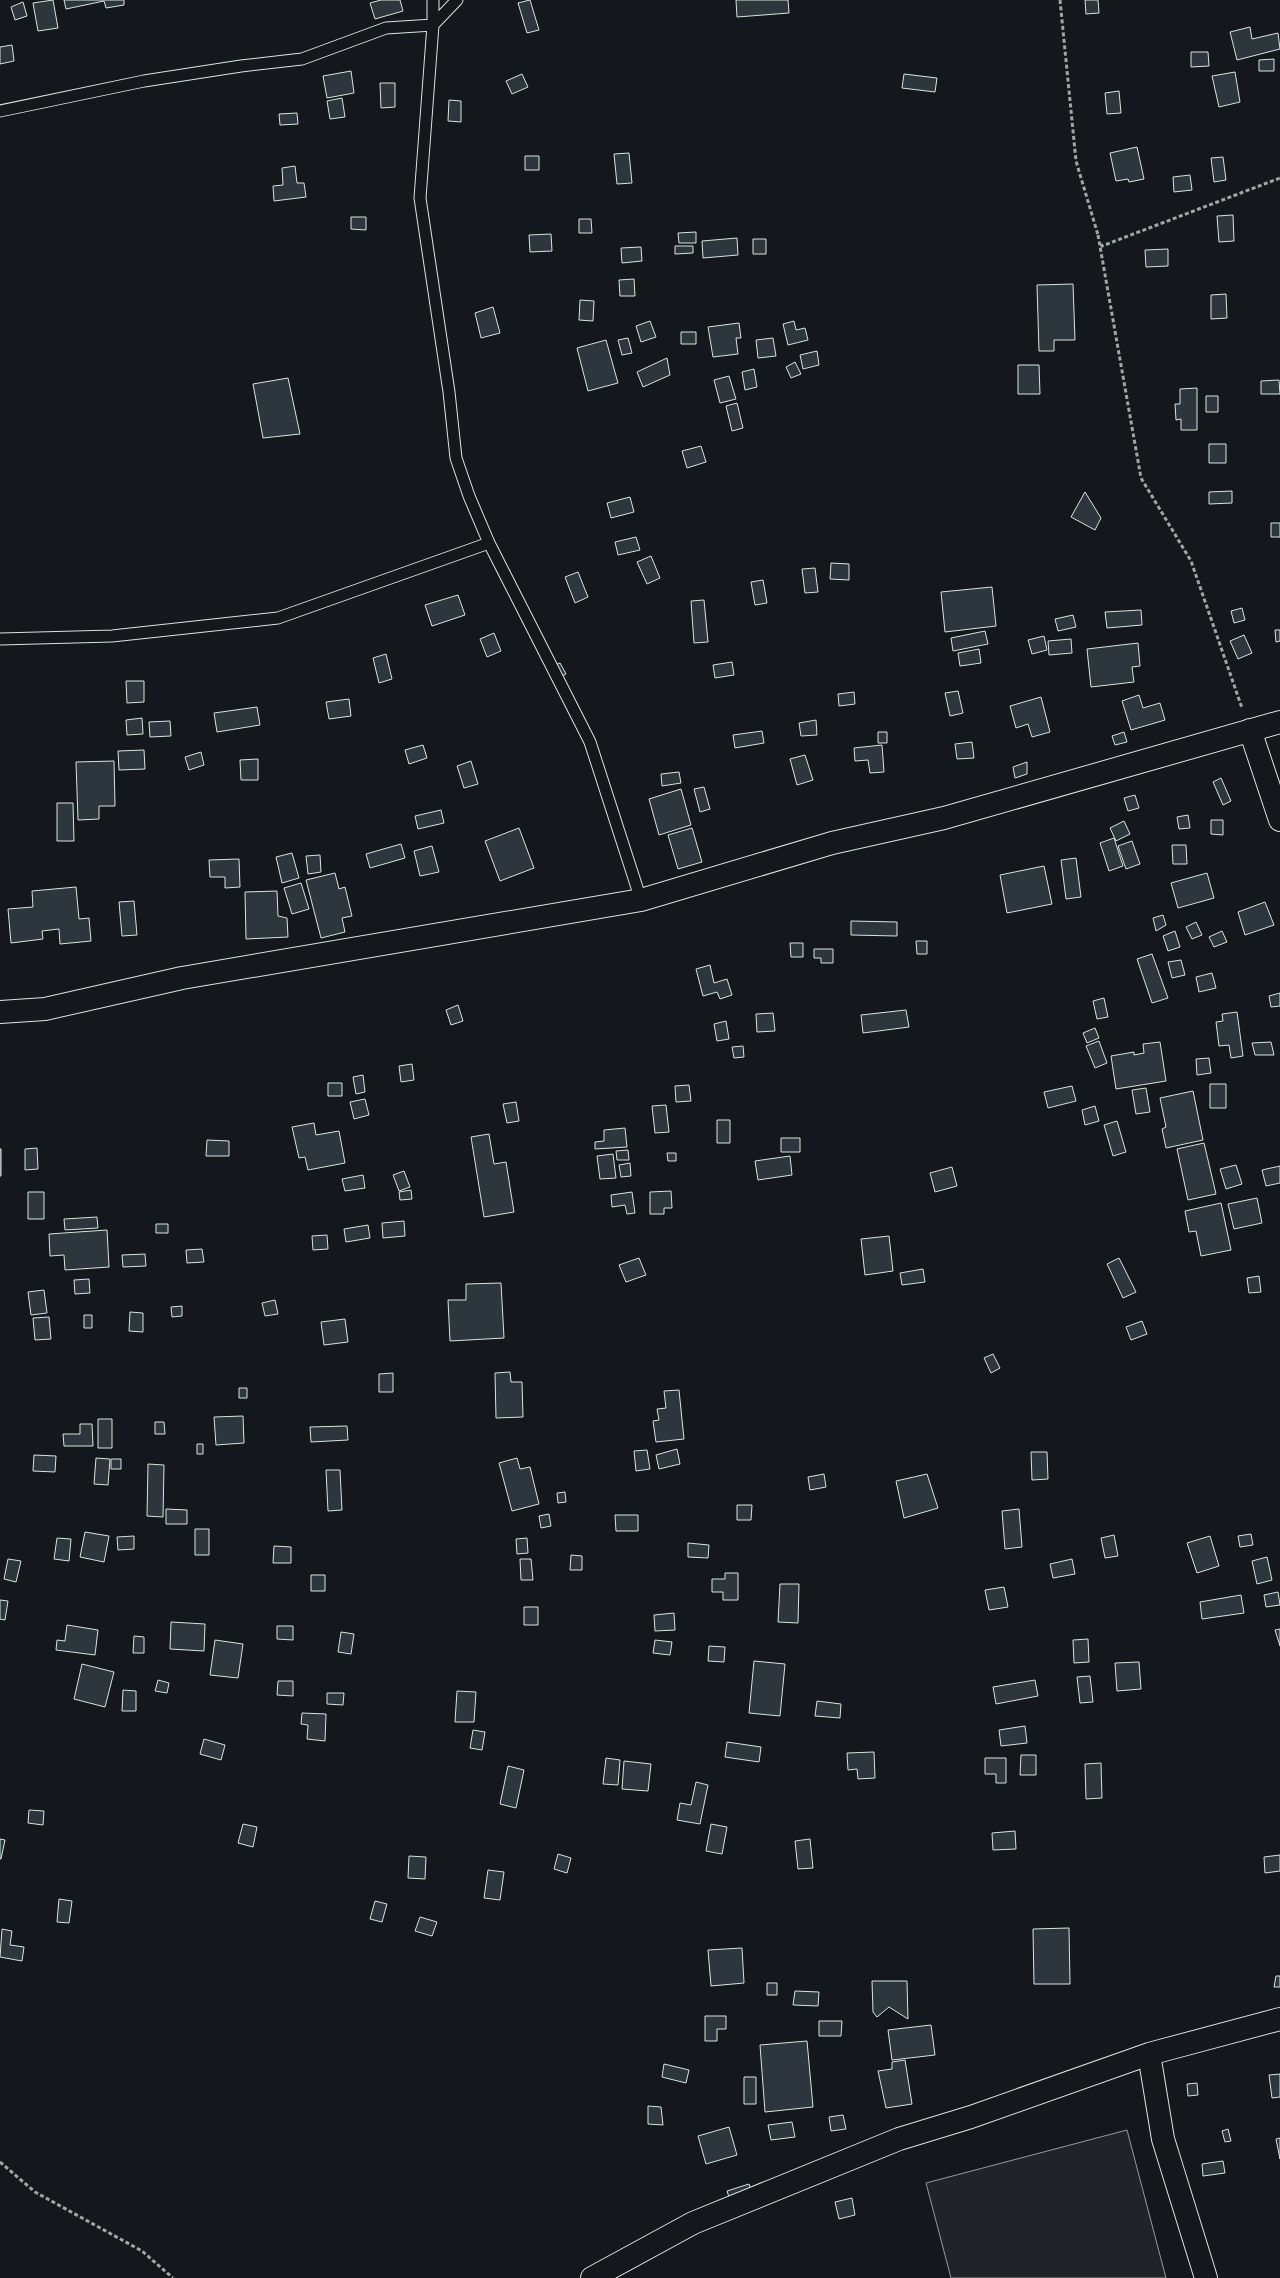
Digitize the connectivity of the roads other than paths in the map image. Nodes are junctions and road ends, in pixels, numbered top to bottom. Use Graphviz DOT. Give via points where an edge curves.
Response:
graph roads {
  1 [pos="433,0"];
  2 [pos="457,0"];
  3 [pos="433,25"];
  4 [pos="0,111"];
  5 [pos="489,543"];
  6 [pos="0,639"];
  7 [pos="1280,722"];
  8 [pos="1250,730"];
  9 [pos="1280,820"];
  10 [pos="641,900"];
  11 [pos="0,1012"];
  12 [pos="1280,2019"];
  13 [pos="1149,2054"];
  14 [pos="592,2278"];
  15 [pos="1206,2278"];
  1 -- 3 [label="lane"];
  2 -- 3 [label="lane"];
  3 -- 4 [label="lane" via="386,28 302,59 144,81"];
  3 -- 5 [label="lane" via="420,198 422,220 456,458"];
  5 -- 6 [label="lane" via="278,618 112,636"];
  5 -- 10 [label="lane" via="590,742"];
  7 -- 8 [label="street"];
  8 -- 9 [label="street"];
  8 -- 10 [label="street" via="944,818 832,843"];
  10 -- 11 [label="street" via="182,978 45,1009"];
  12 -- 13 [label="street"];
  13 -- 14 [label="street" via="899,2139 693,2223"];
  13 -- 15 [label="street" via="1163,2139"];
}
